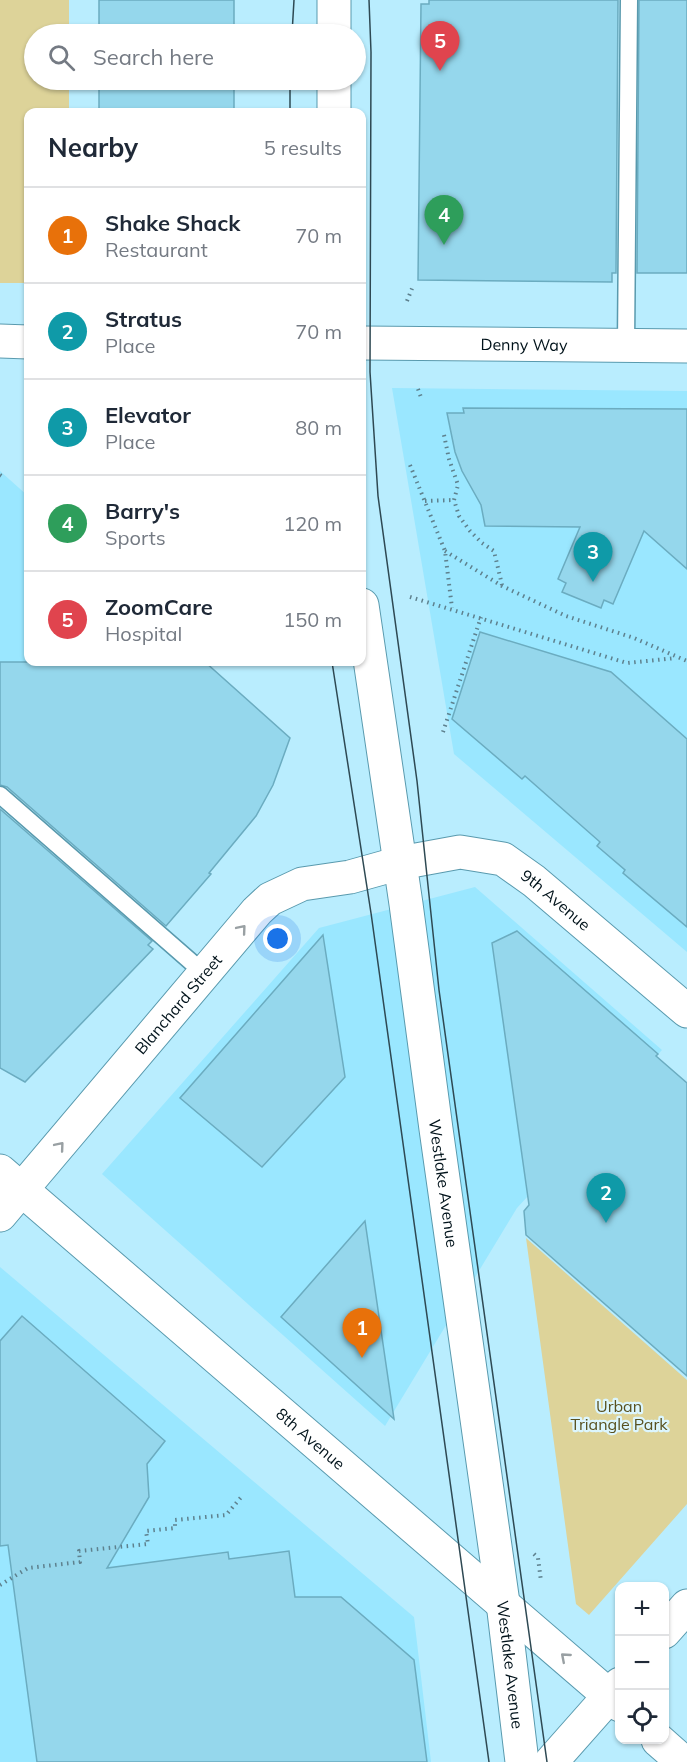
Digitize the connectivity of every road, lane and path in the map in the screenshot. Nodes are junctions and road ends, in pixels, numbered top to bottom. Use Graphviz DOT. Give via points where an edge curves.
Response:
graph roads {
  1 [pos="334,0"];
  2 [pos="630,0"];
  3 [pos="334,24"];
  4 [pos="334,90"];
  5 [pos="334,108"];
  6 [pos="413,286"];
  7 [pos="407,301"];
  8 [pos="0,341"];
  9 [pos="24,342"];
  10 [pos="366,343"];
  11 [pos="626,345"];
  12 [pos="687,346"];
  13 [pos="418,389"];
  14 [pos="423,400"];
  15 [pos="444,435"];
  16 [pos="410,465"];
  17 [pos="454,500"];
  18 [pos="425,501"];
  19 [pos="445,551"];
  20 [pos="502,586"];
  21 [pos="410,597"];
  22 [pos="452,609"];
  23 [pos="481,617"];
  24 [pos="366,632"];
  25 [pos="676,658"];
  26 [pos="687,661"];
  27 [pos="443,732"];
  28 [pos="0,795"];
  29 [pos="400,863"];
  30 [pos="205,974"];
  31 [pos="687,1011"];
  32 [pos="11,1181"];
  33 [pos="0,1215"];
  34 [pos="243,1495"];
  35 [pos="0,1585"];
  36 [pos="502,1603"];
  37 [pos="687,1606"];
  38 [pos="669,1626"];
  39 [pos="615,1694"];
  40 [pos="615,1696"];
  41 [pos="663,1744"];
  42 [pos="522,1762"];
  43 [pos="551,1762"];
  44 [pos="683,1762"];
  1 -- 3 [label="main road"];
  2 -- 11 [label="lane"];
  4 -- 5 [label="main road"];
  6 -- 7 [label="path"];
  8 -- 9 [label="main road"];
  10 -- 11 [label="main road, Denny Way"];
  11 -- 12 [label="main road, Denny Way"];
  13 -- 14 [label="path"];
  15 -- 17 [label="path" via="458,485"];
  16 -- 18 [label="path"];
  17 -- 18 [label="path"];
  17 -- 20 [label="path" via="470,531 494,551"];
  18 -- 19 [label="path"];
  19 -- 20 [label="path"];
  19 -- 22 [label="path"];
  20 -- 25 [label="path" via="566,616 634,638"];
  21 -- 22 [label="path"];
  22 -- 23 [label="path"];
  23 -- 25 [label="path" via="627,663"];
  23 -- 27 [label="path"];
  24 -- 29 [label="main road, Westlake Avenue"];
  25 -- 26 [label="path"];
  28 -- 30 [label="lane"];
  30 -- 29 [label="main road, Blanchard Street, one-way" via="270,899 302,884 351,877"];
  29 -- 31 [label="main road, 9th Avenue" via="460,852 502,859 534,881"];
  29 -- 36 [label="main road, Westlake Avenue"];
  32 -- 30 [label="main road, Blanchard Street, one-way"];
  32 -- 33 [label="main road, Blanchard Street"];
  32 -- 36 [label="main road, 8th Avenue"];
  34 -- 35 [label="path" via="226,1515 175,1520 176,1528 146,1531 148,1544 79,1551 80,1562 28,1568"];
  39 -- 36 [label="main road, 8th Avenue, one-way"];
  36 -- 42 [label="main road, Westlake Avenue"];
  37 -- 38 [label="main road"];
  40 -- 43 [label="main road"];
  41 -- 44 [label="main road"];
}
